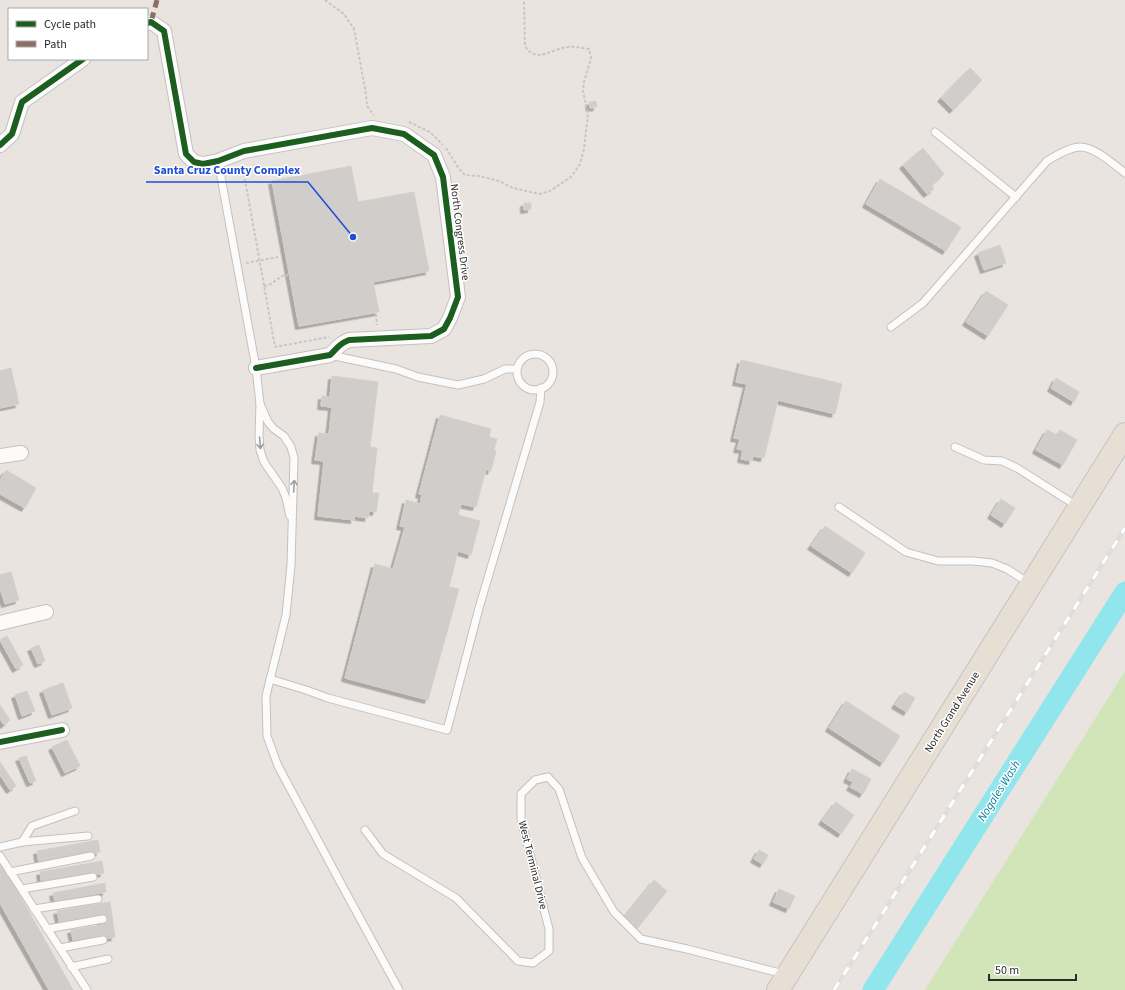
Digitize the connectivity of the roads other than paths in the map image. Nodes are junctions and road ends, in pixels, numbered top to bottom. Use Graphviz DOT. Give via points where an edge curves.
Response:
graph roads {
  1 [pos="148,23"];
  2 [pos="82,60"];
  3 [pos="935,132"];
  4 [pos="0,146"];
  5 [pos="218,161"];
  6 [pos="1125,173"];
  7 [pos="1016,196"];
  8 [pos="891,327"];
  9 [pos="330,355"];
  10 [pos="256,368"];
  11 [pos="517,369"];
  12 [pos="541,388"];
  13 [pos="260,404"];
  14 [pos="1125,434"];
  15 [pos="955,447"];
  16 [pos="21,453"];
  17 [pos="0,456"];
  18 [pos="839,507"];
  19 [pos="1079,507"];
  20 [pos="292,525"];
  21 [pos="1031,584"];
  22 [pos="46,612"];
  23 [pos="0,623"];
  24 [pos="270,679"];
  25 [pos="62,730"];
  26 [pos="0,742"];
  27 [pos="75,811"];
  28 [pos="364,830"];
  29 [pos="88,836"];
  30 [pos="22,842"];
  31 [pos="0,847"];
  32 [pos="0,856"];
  33 [pos="92,856"];
  34 [pos="10,872"];
  35 [pos="94,877"];
  36 [pos="22,889"];
  37 [pos="98,898"];
  38 [pos="34,909"];
  39 [pos="103,920"];
  40 [pos="47,929"];
  41 [pos="103,940"];
  42 [pos="60,948"];
  43 [pos="108,959"];
  44 [pos="71,966"];
  45 [pos="783,983"];
  46 [pos="86,990"];
  47 [pos="399,990"];
  1 -- 5 [label="street, North Congress Drive" via="151,22 164,31 186,154 194,162 203,164"];
  2 -- 4 [label="street" via="22,102 12,134"];
  3 -- 7 [label="lane"];
  5 -- 9 [label="street, North Congress Drive" via="244,151 372,128 404,134 434,155 443,177 458,297 450,318 444,329 431,336 349,340 341,343"];
  5 -- 10 [label="lane"];
  6 -- 7 [label="lane" via="1096,151 1079,147 1047,161"];
  7 -- 8 [label="lane" via="923,303"];
  9 -- 10 [label="street"];
  9 -- 11 [label="lane" via="396,369 418,378 458,385 484,379 505,369"];
  10 -- 13 [label="lane"];
  11 -- 12 [label="lane" via="522,384 530,389"];
  11 -- 12 [label="lane" via="523,359 533,354 539,354 548,360 552,371 550,381"];
  12 -- 24 [label="lane" via="540,402 479,608 447,730 328,698"];
  13 -- 20 [label="lane, one-way" via="260,450 264,462 282,488"];
  20 -- 13 [label="lane, one-way" via="294,458 291,447 284,436 268,422"];
  14 -- 19 [label="main road, North Grand Avenue"];
  15 -- 19 [label="lane" via="984,460 1002,461 1017,468"];
  16 -- 17 [label="street"];
  18 -- 21 [label="lane" via="906,552 938,561 992,563"];
  19 -- 21 [label="main road, North Grand Avenue"];
  20 -- 24 [label="lane" via="286,615"];
  21 -- 45 [label="main road, North Grand Avenue"];
  22 -- 23 [label="street"];
  24 -- 47 [label="lane" via="266,696 267,736 278,766"];
  25 -- 26 [label="street"];
  27 -- 30 [label="lane" via="32,826"];
  28 -- 45 [label="lane, West Terminal Drive" via="383,854 456,898 518,961 533,963 548,951 549,929 521,819 521,794 535,780 548,777 559,788 582,858 614,912 641,939 687,948"];
  29 -- 30 [label="lane"];
  30 -- 31 [label="lane"];
  32 -- 34 [label="lane"];
  33 -- 34 [label="lane"];
  34 -- 36 [label="lane"];
  35 -- 36 [label="lane"];
  36 -- 38 [label="lane"];
  37 -- 38 [label="lane"];
  38 -- 40 [label="lane"];
  39 -- 40 [label="lane"];
  40 -- 42 [label="lane"];
  41 -- 42 [label="lane"];
  42 -- 44 [label="lane"];
  43 -- 44 [label="lane"];
  44 -- 46 [label="lane"];
}
